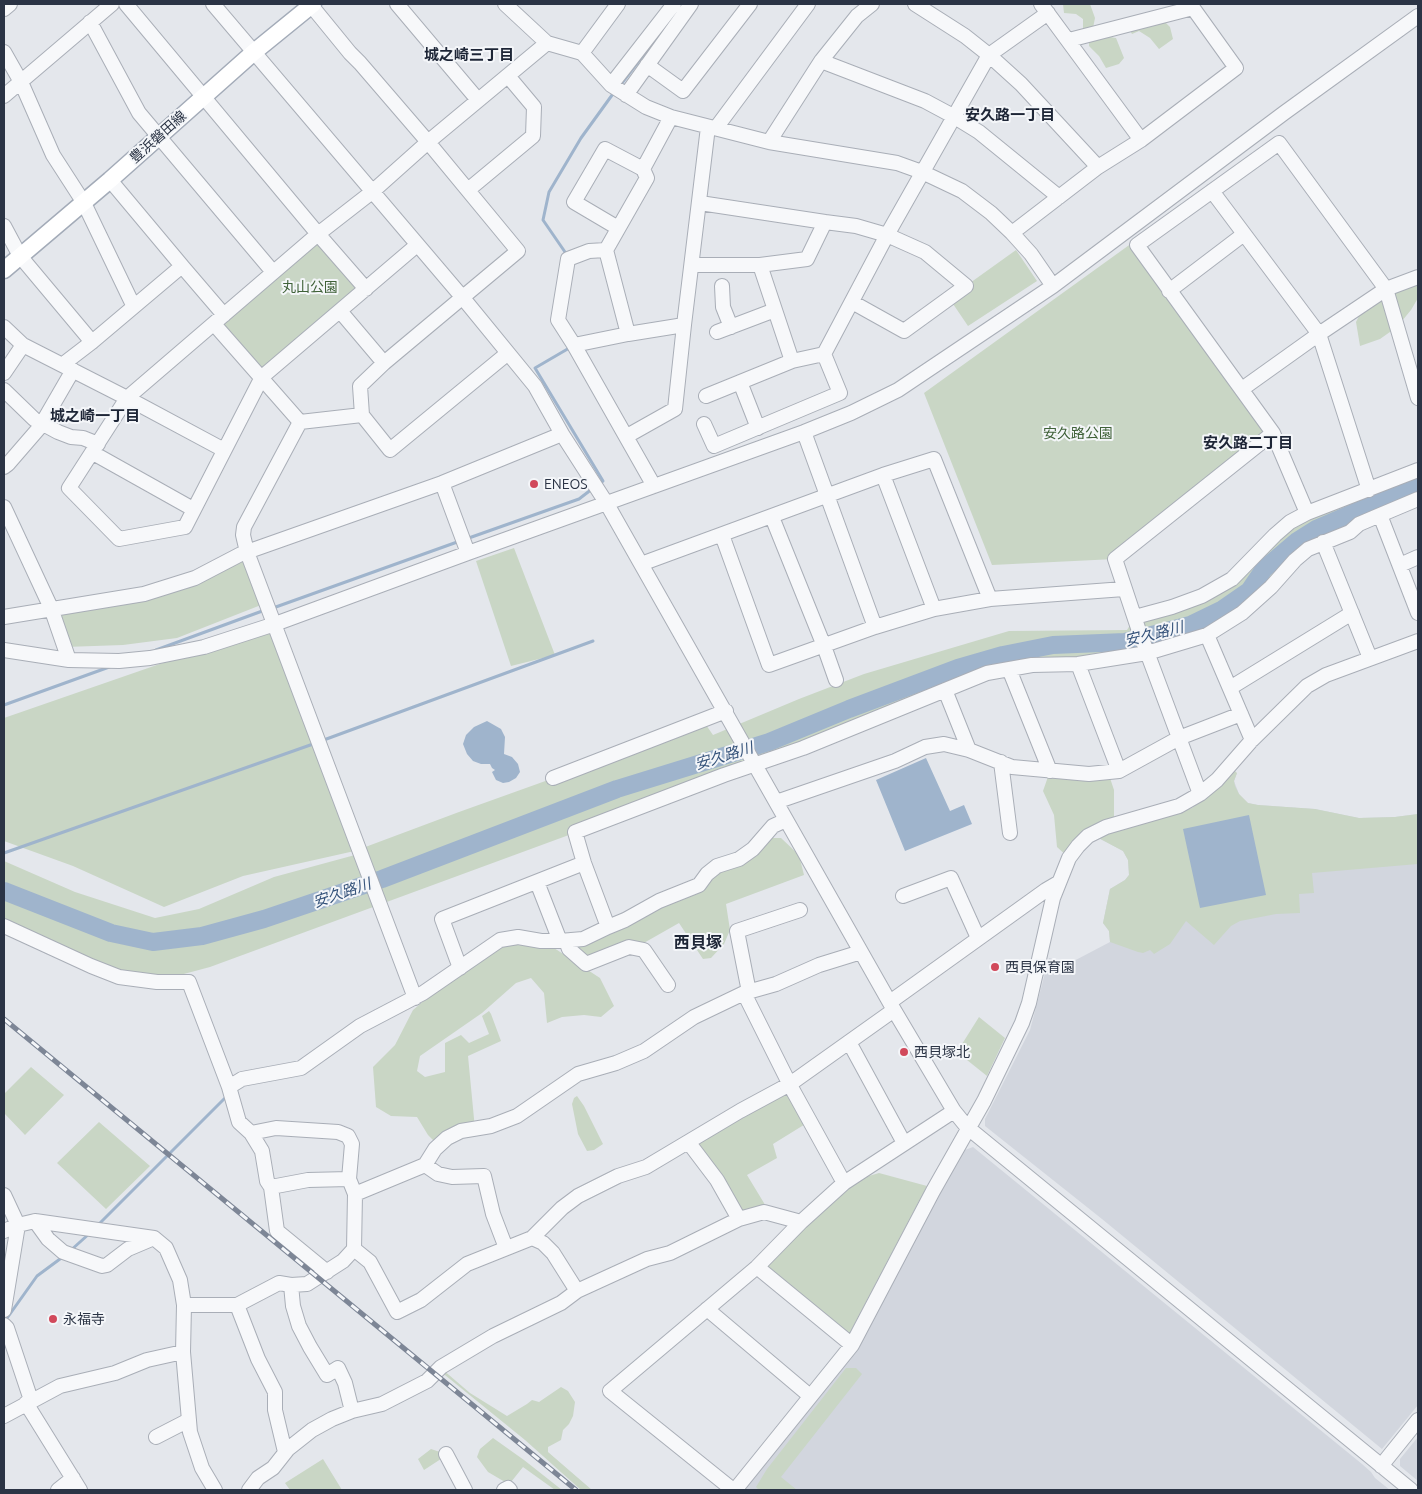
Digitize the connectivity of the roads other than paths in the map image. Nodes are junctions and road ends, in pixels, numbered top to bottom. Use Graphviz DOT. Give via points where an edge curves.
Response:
graph roads {
  1 [pos="10,4"];
  2 [pos="112,4"];
  3 [pos="126,4"];
  4 [pos="213,4"];
  5 [pos="311,4"];
  6 [pos="397,4"];
  7 [pos="505,4"];
  8 [pos="618,4"];
  9 [pos="674,4"];
  10 [pos="691,4"];
  11 [pos="750,4"];
  12 [pos="808,4"];
  13 [pos="872,4"];
  14 [pos="915,4"];
  15 [pos="1045,8"];
  16 [pos="4,9"];
  17 [pos="1418,16"];
  18 [pos="90,22"];
  19 [pos="1068,40"];
  20 [pos="547,43"];
  21 [pos="4,52"];
  22 [pos="254,52"];
  23 [pos="582,53"];
  24 [pos="989,55"];
  25 [pos="821,61"];
  26 [pos="647,65"];
  27 [pos="508,76"];
  28 [pos="20,82"];
  29 [pos="611,85"];
  30 [pos="626,95"];
  31 [pos="4,96"];
  32 [pos="204,96"];
  33 [pos="478,100"];
  34 [pos="953,116"];
  35 [pos="671,117"];
  36 [pos="712,128"];
  37 [pos="158,137"];
  38 [pos="1140,140"];
  39 [pos="428,142"];
  40 [pos="769,142"];
  41 [pos="1098,167"];
  42 [pos="643,169"];
  43 [pos="922,172"];
  44 [pos="110,180"];
  45 [pos="468,190"];
  46 [pos="1212,191"];
  47 [pos="372,192"];
  48 [pos="1059,197"];
  49 [pos="84,203"];
  50 [pos="700,203"];
  51 [pos="824,222"];
  52 [pos="4,226"];
  53 [pos="618,228"];
  54 [pos="1012,232"];
  55 [pos="318,234"];
  56 [pos="1244,234"];
  57 [pos="887,235"];
  58 [pos="417,244"];
  59 [pos="606,250"];
  60 [pos="20,256"];
  61 [pos="692,265"];
  62 [pos="760,265"];
  63 [pos="182,266"];
  64 [pos="4,270"];
  65 [pos="273,272"];
  66 [pos="1418,277"];
  67 [pos="722,286"];
  68 [pos="1053,286"];
  69 [pos="366,289"];
  70 [pos="1386,289"];
  71 [pos="1169,291"];
  72 [pos="462,298"];
  73 [pos="852,302"];
  74 [pos="133,305"];
  75 [pos="340,310"];
  76 [pos="775,310"];
  77 [pos="219,319"];
  78 [pos="684,325"];
  79 [pos="731,327"];
  80 [pos="4,328"];
  81 [pos="718,332"];
  82 [pos="628,334"];
  83 [pos="1319,334"];
  84 [pos="92,342"];
  85 [pos="23,345"];
  86 [pos="574,345"];
  87 [pos="508,353"];
  88 [pos="824,354"];
  89 [pos="792,361"];
  90 [pos="384,364"];
  91 [pos="68,368"];
  92 [pos="4,373"];
  93 [pos="262,377"];
  94 [pos="740,382"];
  95 [pos="1242,389"];
  96 [pos="4,390"];
  97 [pos="706,396"];
  98 [pos="127,398"];
  99 [pos="1418,398"];
  100 [pos="362,415"];
  101 [pos="300,422"];
  102 [pos="42,423"];
  103 [pos="704,424"];
  104 [pos="758,428"];
  105 [pos="804,432"];
  106 [pos="1273,433"];
  107 [pos="562,434"];
  108 [pos="627,436"];
  109 [pos="95,449"];
  110 [pos="224,450"];
  111 [pos="4,467"];
  112 [pos="1418,470"];
  113 [pos="883,476"];
  114 [pos="442,483"];
  115 [pos="654,486"];
  116 [pos="1369,490"];
  117 [pos="827,497"];
  118 [pos="1418,500"];
  119 [pos="607,504"];
  120 [pos="4,507"];
  121 [pos="193,509"];
  122 [pos="1307,513"];
  123 [pos="1380,515"];
  124 [pos="772,517"];
  125 [pos="722,535"];
  126 [pos="1323,542"];
  127 [pos="247,552"];
  128 [pos="468,553"];
  129 [pos="1418,557"];
  130 [pos="641,564"];
  131 [pos="1400,565"];
  132 [pos="1124,589"];
  133 [pos="990,599"];
  134 [pos="51,608"];
  135 [pos="934,609"];
  136 [pos="1352,613"];
  137 [pos="1418,613"];
  138 [pos="4,617"];
  139 [pos="1136,623"];
  140 [pos="274,624"];
  141 [pos="875,627"];
  142 [pos="1207,634"];
  143 [pos="1418,641"];
  144 [pos="824,646"];
  145 [pos="4,650"];
  146 [pos="1147,653"];
  147 [pos="1370,658"];
  148 [pos="70,660"];
  149 [pos="1078,664"];
  150 [pos="1009,669"];
  151 [pos="836,680"];
  152 [pos="1230,688"];
  153 [pos="945,690"];
  154 [pos="726,711"];
  155 [pos="1241,714"];
  156 [pos="1179,738"];
  157 [pos="1252,740"];
  158 [pos="969,750"];
  159 [pos="1001,762"];
  160 [pos="755,764"];
  161 [pos="1119,771"];
  162 [pos="1050,772"];
  163 [pos="553,778"];
  164 [pos="1200,794"];
  165 [pos="776,802"];
  166 [pos="786,820"];
  167 [pos="1010,833"];
  168 [pos="584,863"];
  169 [pos="537,882"];
  170 [pos="1058,883"];
  171 [pos="903,896"];
  172 [pos="800,910"];
  173 [pos="4,926"];
  174 [pos="608,927"];
  175 [pos="978,938"];
  176 [pos="563,941"];
  177 [pos="861,952"];
  178 [pos="460,968"];
  179 [pos="668,986"];
  180 [pos="747,992"];
  181 [pos="415,998"];
  182 [pos="892,1006"];
  183 [pos="849,1042"];
  184 [pos="790,1084"];
  185 [pos="229,1087"];
  186 [pos="954,1110"];
  187 [pos="968,1127"];
  188 [pos="251,1133"];
  189 [pos="904,1142"];
  190 [pos="689,1143"];
  191 [pos="425,1165"];
  192 [pos="349,1178"];
  193 [pos="844,1183"];
  194 [pos="271,1187"];
  195 [pos="355,1194"];
  196 [pos="4,1195"];
  197 [pos="739,1219"];
  198 [pos="35,1221"];
  199 [pos="801,1222"];
  200 [pos="18,1225"];
  201 [pos="4,1231"];
  202 [pos="154,1238"];
  203 [pos="532,1238"];
  204 [pos="506,1248"];
  205 [pos="354,1249"];
  206 [pos="757,1267"];
  207 [pos="327,1272"];
  208 [pos="291,1285"];
  209 [pos="577,1291"];
  210 [pos="184,1305"];
  211 [pos="237,1305"];
  212 [pos="707,1309"];
  213 [pos="4,1310"];
  214 [pos="4,1325"];
  215 [pos="852,1345"];
  216 [pos="183,1352"];
  217 [pos="810,1396"];
  218 [pos="29,1402"];
  219 [pos="352,1411"];
  220 [pos="4,1416"];
  221 [pos="189,1420"];
  222 [pos="1418,1420"];
  223 [pos="156,1437"];
  224 [pos="285,1452"];
  225 [pos="446,1454"];
  226 [pos="1381,1466"];
  227 [pos="76,1484"];
  228 [pos="58,1490"];
  229 [pos="215,1490"];
  230 [pos="249,1490"];
  231 [pos="465,1490"];
  232 [pos="504,1490"];
  233 [pos="510,1490"];
  234 [pos="734,1490"];
  235 [pos="1411,1490"];
  1 -- 16 [label="street"];
  2 -- 18 [label="street"];
  3 -- 32 [label="street"];
  4 -- 22 [label="street"];
  5 -- 22 [label="main road, 豊浜磐田線"];
  5 -- 39 [label="street"];
  6 -- 33 [label="street"];
  7 -- 20 [label="street"];
  8 -- 23 [label="street"];
  9 -- 29 [label="street"];
  10 -- 26 [label="street"];
  11 -- 26 [label="street" via="684,91"];
  12 -- 36 [label="street"];
  13 -- 25 [label="street" via="857,16"];
  14 -- 24 [label="street" via="966,36"];
  15 -- 19 [label="street"];
  15 -- 24 [label="street"];
  17 -- 68 [label="street"];
  18 -- 28 [label="street"];
  18 -- 37 [label="street" via="139,114"];
  19 -- 38 [label="street"];
  19 -- 38 [label="street" via="1193,8 1236,68"];
  20 -- 23 [label="street"];
  20 -- 27 [label="street"];
  21 -- 28 [label="street"];
  22 -- 32 [label="main road, 豊浜磐田線"];
  22 -- 47 [label="street"];
  23 -- 29 [label="street"];
  24 -- 34 [label="street"];
  24 -- 41 [label="street" via="1021,84"];
  25 -- 34 [label="street" via="925,100"];
  25 -- 40 [label="street"];
  26 -- 30 [label="street"];
  27 -- 33 [label="street"];
  27 -- 45 [label="street" via="534,107 533,136"];
  28 -- 31 [label="street"];
  28 -- 49 [label="street" via="53,154"];
  29 -- 30 [label="street"];
  30 -- 35 [label="street"];
  32 -- 37 [label="main road, 豊浜磐田線"];
  32 -- 55 [label="street"];
  33 -- 39 [label="street"];
  34 -- 43 [label="street"];
  34 -- 48 [label="street" via="979,132"];
  35 -- 36 [label="street"];
  35 -- 42 [label="street"];
  36 -- 40 [label="street"];
  36 -- 50 [label="street"];
  37 -- 44 [label="main road, 豊浜磐田線"];
  37 -- 65 [label="street"];
  38 -- 41 [label="street"];
  39 -- 45 [label="street"];
  39 -- 47 [label="street"];
  40 -- 43 [label="street" via="897,163"];
  41 -- 48 [label="street"];
  42 -- 53 [label="street" via="647,178"];
  42 -- 53 [label="street" via="605,149 574,202"];
  43 -- 54 [label="street" via="962,191"];
  43 -- 57 [label="street"];
  44 -- 49 [label="main road, 豊浜磐田線"];
  44 -- 63 [label="street"];
  45 -- 72 [label="street" via="518,251"];
  46 -- 56 [label="street"];
  46 -- 70 [label="street" via="1279,143"];
  46 -- 71 [label="street" via="1137,245"];
  47 -- 55 [label="street"];
  47 -- 58 [label="street"];
  48 -- 54 [label="street"];
  49 -- 60 [label="main road, 豊浜磐田線"];
  49 -- 74 [label="street"];
  50 -- 51 [label="street"];
  50 -- 61 [label="street"];
  51 -- 57 [label="street" via="856,226"];
  51 -- 62 [label="street" via="807,259"];
  52 -- 60 [label="street"];
  53 -- 59 [label="street"];
  54 -- 68 [label="street"];
  55 -- 65 [label="street"];
  55 -- 69 [label="street"];
  56 -- 71 [label="street"];
  56 -- 83 [label="street"];
  57 -- 73 [label="street"];
  57 -- 73 [label="street" via="925,252 966,286 904,331"];
  58 -- 69 [label="street"];
  58 -- 72 [label="street"];
  59 -- 82 [label="street"];
  59 -- 86 [label="street" via="589,251 568,259 558,320"];
  60 -- 64 [label="main road, 豊浜磐田線"];
  60 -- 84 [label="street"];
  61 -- 62 [label="street"];
  61 -- 78 [label="street"];
  62 -- 76 [label="street"];
  63 -- 74 [label="street"];
  63 -- 77 [label="street"];
  65 -- 77 [label="street"];
  66 -- 70 [label="street"];
  67 -- 79 [label="street" via="723,307"];
  68 -- 105 [label="street" via="898,390"];
  69 -- 75 [label="street"];
  70 -- 83 [label="street"];
  70 -- 99 [label="street"];
  71 -- 95 [label="street"];
  72 -- 87 [label="street"];
  72 -- 90 [label="street"];
  73 -- 88 [label="street"];
  74 -- 84 [label="street"];
  75 -- 90 [label="street"];
  75 -- 93 [label="street"];
  76 -- 79 [label="street"];
  76 -- 89 [label="street"];
  77 -- 93 [label="street"];
  77 -- 98 [label="street"];
  78 -- 82 [label="street"];
  78 -- 108 [label="street" via="675,409"];
  79 -- 81 [label="street"];
  80 -- 85 [label="street"];
  82 -- 86 [label="street"];
  83 -- 95 [label="street"];
  83 -- 116 [label="street"];
  84 -- 91 [label="street"];
  85 -- 91 [label="street"];
  85 -- 92 [label="street"];
  86 -- 108 [label="street"];
  87 -- 100 [label="street" via="390,450"];
  87 -- 107 [label="street" via="535,386"];
  88 -- 89 [label="street"];
  88 -- 104 [label="street" via="840,393"];
  89 -- 94 [label="street"];
  90 -- 100 [label="street" via="360,386"];
  91 -- 98 [label="street"];
  91 -- 102 [label="street"];
  93 -- 101 [label="street"];
  93 -- 110 [label="street"];
  94 -- 97 [label="street"];
  94 -- 104 [label="street"];
  95 -- 106 [label="street"];
  96 -- 102 [label="street" via="34,420"];
  98 -- 109 [label="street"];
  98 -- 110 [label="street"];
  100 -- 101 [label="street"];
  101 -- 127 [label="street" via="244,527"];
  102 -- 109 [label="street" via="58,432 83,438"];
  102 -- 111 [label="street"];
  103 -- 104 [label="street" via="714,446"];
  105 -- 115 [label="street"];
  105 -- 117 [label="street"];
  106 -- 122 [label="street"];
  106 -- 132 [label="street" via="1115,559"];
  107 -- 114 [label="street"];
  107 -- 119 [label="street"];
  108 -- 115 [label="street"];
  109 -- 121 [label="street"];
  109 -- 121 [label="street" via="69,488 120,539 184,527"];
  110 -- 121 [label="street"];
  112 -- 116 [label="street"];
  113 -- 117 [label="street"];
  113 -- 133 [label="street" via="934,459"];
  113 -- 135 [label="street"];
  114 -- 127 [label="street"];
  114 -- 128 [label="street"];
  115 -- 119 [label="street"];
  116 -- 122 [label="street"];
  117 -- 124 [label="street"];
  117 -- 141 [label="street"];
  118 -- 123 [label="street"];
  119 -- 128 [label="street"];
  119 -- 130 [label="street"];
  120 -- 134 [label="street"];
  122 -- 139 [label="street" via="1275,535 1232,579 1202,596"];
  123 -- 126 [label="street" via="1359,524 1350,532"];
  123 -- 131 [label="street"];
  124 -- 125 [label="street"];
  124 -- 144 [label="street"];
  125 -- 130 [label="street"];
  125 -- 144 [label="street" via="769,665"];
  126 -- 136 [label="street"];
  126 -- 142 [label="street" via="1295,560 1242,613"];
  127 -- 134 [label="street" via="195,578 144,594"];
  127 -- 140 [label="street"];
  128 -- 140 [label="street"];
  129 -- 131 [label="street"];
  130 -- 154 [label="street"];
  131 -- 137 [label="street"];
  132 -- 133 [label="street"];
  132 -- 139 [label="street"];
  133 -- 135 [label="street"];
  134 -- 138 [label="street"];
  134 -- 148 [label="street"];
  135 -- 141 [label="street"];
  136 -- 147 [label="street"];
  136 -- 152 [label="street"];
  139 -- 146 [label="street"];
  140 -- 148 [label="street" via="204,647 150,658"];
  140 -- 181 [label="street"];
  141 -- 144 [label="street"];
  142 -- 146 [label="street"];
  142 -- 152 [label="street"];
  143 -- 147 [label="street"];
  144 -- 151 [label="street"];
  145 -- 148 [label="street"];
  146 -- 149 [label="street"];
  146 -- 156 [label="street"];
  147 -- 157 [label="street" via="1307,686"];
  149 -- 150 [label="street" via="1032,664"];
  149 -- 161 [label="street"];
  150 -- 153 [label="street" via="987,673"];
  150 -- 162 [label="street"];
  152 -- 155 [label="street"];
  153 -- 158 [label="street"];
  153 -- 160 [label="street" via="803,748"];
  154 -- 160 [label="street"];
  154 -- 163 [label="street"];
  155 -- 156 [label="street"];
  155 -- 157 [label="street"];
  156 -- 161 [label="street"];
  156 -- 164 [label="street"];
  157 -- 164 [label="street" via="1217,780"];
  158 -- 159 [label="street"];
  158 -- 165 [label="street" via="944,744 925,747 895,761"];
  159 -- 162 [label="street" via="1012,767"];
  159 -- 167 [label="street"];
  160 -- 165 [label="street"];
  160 -- 168 [label="street" via="575,832"];
  161 -- 162 [label="street" via="1089,774"];
  164 -- 170 [label="street" via="1179,806 1091,834 1069,858"];
  165 -- 166 [label="street"];
  166 -- 174 [label="street" via="773,826 753,849 739,859 717,866 699,885"];
  166 -- 177 [label="street"];
  168 -- 169 [label="street"];
  168 -- 174 [label="street"];
  169 -- 176 [label="street"];
  169 -- 178 [label="street" via="442,919"];
  170 -- 175 [label="street"];
  170 -- 187 [label="street" via="1022,1023"];
  171 -- 175 [label="street" via="951,878"];
  172 -- 180 [label="street" via="737,931"];
  173 -- 185 [label="street" via="119,977 189,982"];
  174 -- 176 [label="street" via="583,939"];
  175 -- 182 [label="street"];
  176 -- 178 [label="street" via="518,937 500,940"];
  176 -- 179 [label="street" via="586,964 629,947 644,950"];
  177 -- 180 [label="street"];
  177 -- 182 [label="street"];
  178 -- 181 [label="street"];
  180 -- 184 [label="street"];
  180 -- 191 [label="street" via="694,1017 644,1050 616,1063 578,1074 517,1116 447,1138"];
  181 -- 185 [label="street" via="360,1026 300,1068 242,1079"];
  182 -- 183 [label="street"];
  182 -- 186 [label="street"];
  183 -- 184 [label="street"];
  183 -- 189 [label="street"];
  184 -- 190 [label="street"];
  184 -- 193 [label="street"];
  185 -- 188 [label="street" via="239,1122"];
  186 -- 187 [label="street"];
  186 -- 189 [label="street"];
  187 -- 215 [label="street"];
  187 -- 226 [label="street"];
  188 -- 192 [label="street" via="276,1128 338,1132 348,1136 352,1144"];
  188 -- 194 [label="street" via="262,1151"];
  189 -- 193 [label="street"];
  190 -- 197 [label="street" via="717,1180"];
  190 -- 203 [label="street" via="646,1167 618,1176 578,1196"];
  191 -- 195 [label="street"];
  191 -- 204 [label="street" via="438,1174 452,1177 484,1176"];
  192 -- 194 [label="street" via="308,1180"];
  192 -- 195 [label="street"];
  193 -- 199 [label="street"];
  194 -- 207 [label="street" via="277,1231"];
  195 -- 205 [label="street"];
  196 -- 200 [label="street"];
  197 -- 199 [label="street" via="764,1212"];
  197 -- 209 [label="street" via="670,1253 646,1259"];
  198 -- 200 [label="street"];
  198 -- 202 [label="street"];
  198 -- 202 [label="street" via="62,1252 102,1266 128,1249"];
  199 -- 206 [label="street"];
  200 -- 201 [label="street"];
  200 -- 213 [label="street"];
  202 -- 210 [label="street" via="166,1248 174,1263"];
  203 -- 204 [label="street"];
  203 -- 209 [label="street" via="553,1253"];
  204 -- 205 [label="street" via="467,1264 422,1300 397,1312 370,1262"];
  205 -- 207 [label="street"];
  206 -- 212 [label="street"];
  206 -- 215 [label="street"];
  207 -- 208 [label="street" via="307,1284"];
  208 -- 211 [label="street" via="280,1283"];
  208 -- 219 [label="street" via="299,1326 327,1375 338,1368 346,1383"];
  209 -- 219 [label="street" via="441,1366 427,1381 382,1404"];
  210 -- 211 [label="street"];
  210 -- 216 [label="street"];
  211 -- 224 [label="street" via="258,1359 276,1392 275,1410"];
  212 -- 217 [label="street"];
  212 -- 234 [label="street" via="610,1391"];
  214 -- 218 [label="street"];
  215 -- 217 [label="street"];
  216 -- 218 [label="street" via="60,1386"];
  216 -- 221 [label="street"];
  217 -- 234 [label="street"];
  218 -- 220 [label="street"];
  218 -- 227 [label="street"];
  219 -- 224 [label="street" via="312,1430"];
  221 -- 223 [label="street"];
  221 -- 229 [label="street" via="202,1468"];
  222 -- 226 [label="street"];
  224 -- 230 [label="street"];
  225 -- 231 [label="street"];
  226 -- 235 [label="street"];
  227 -- 228 [label="street"];
  232 -- 233 [label="street"];
}
